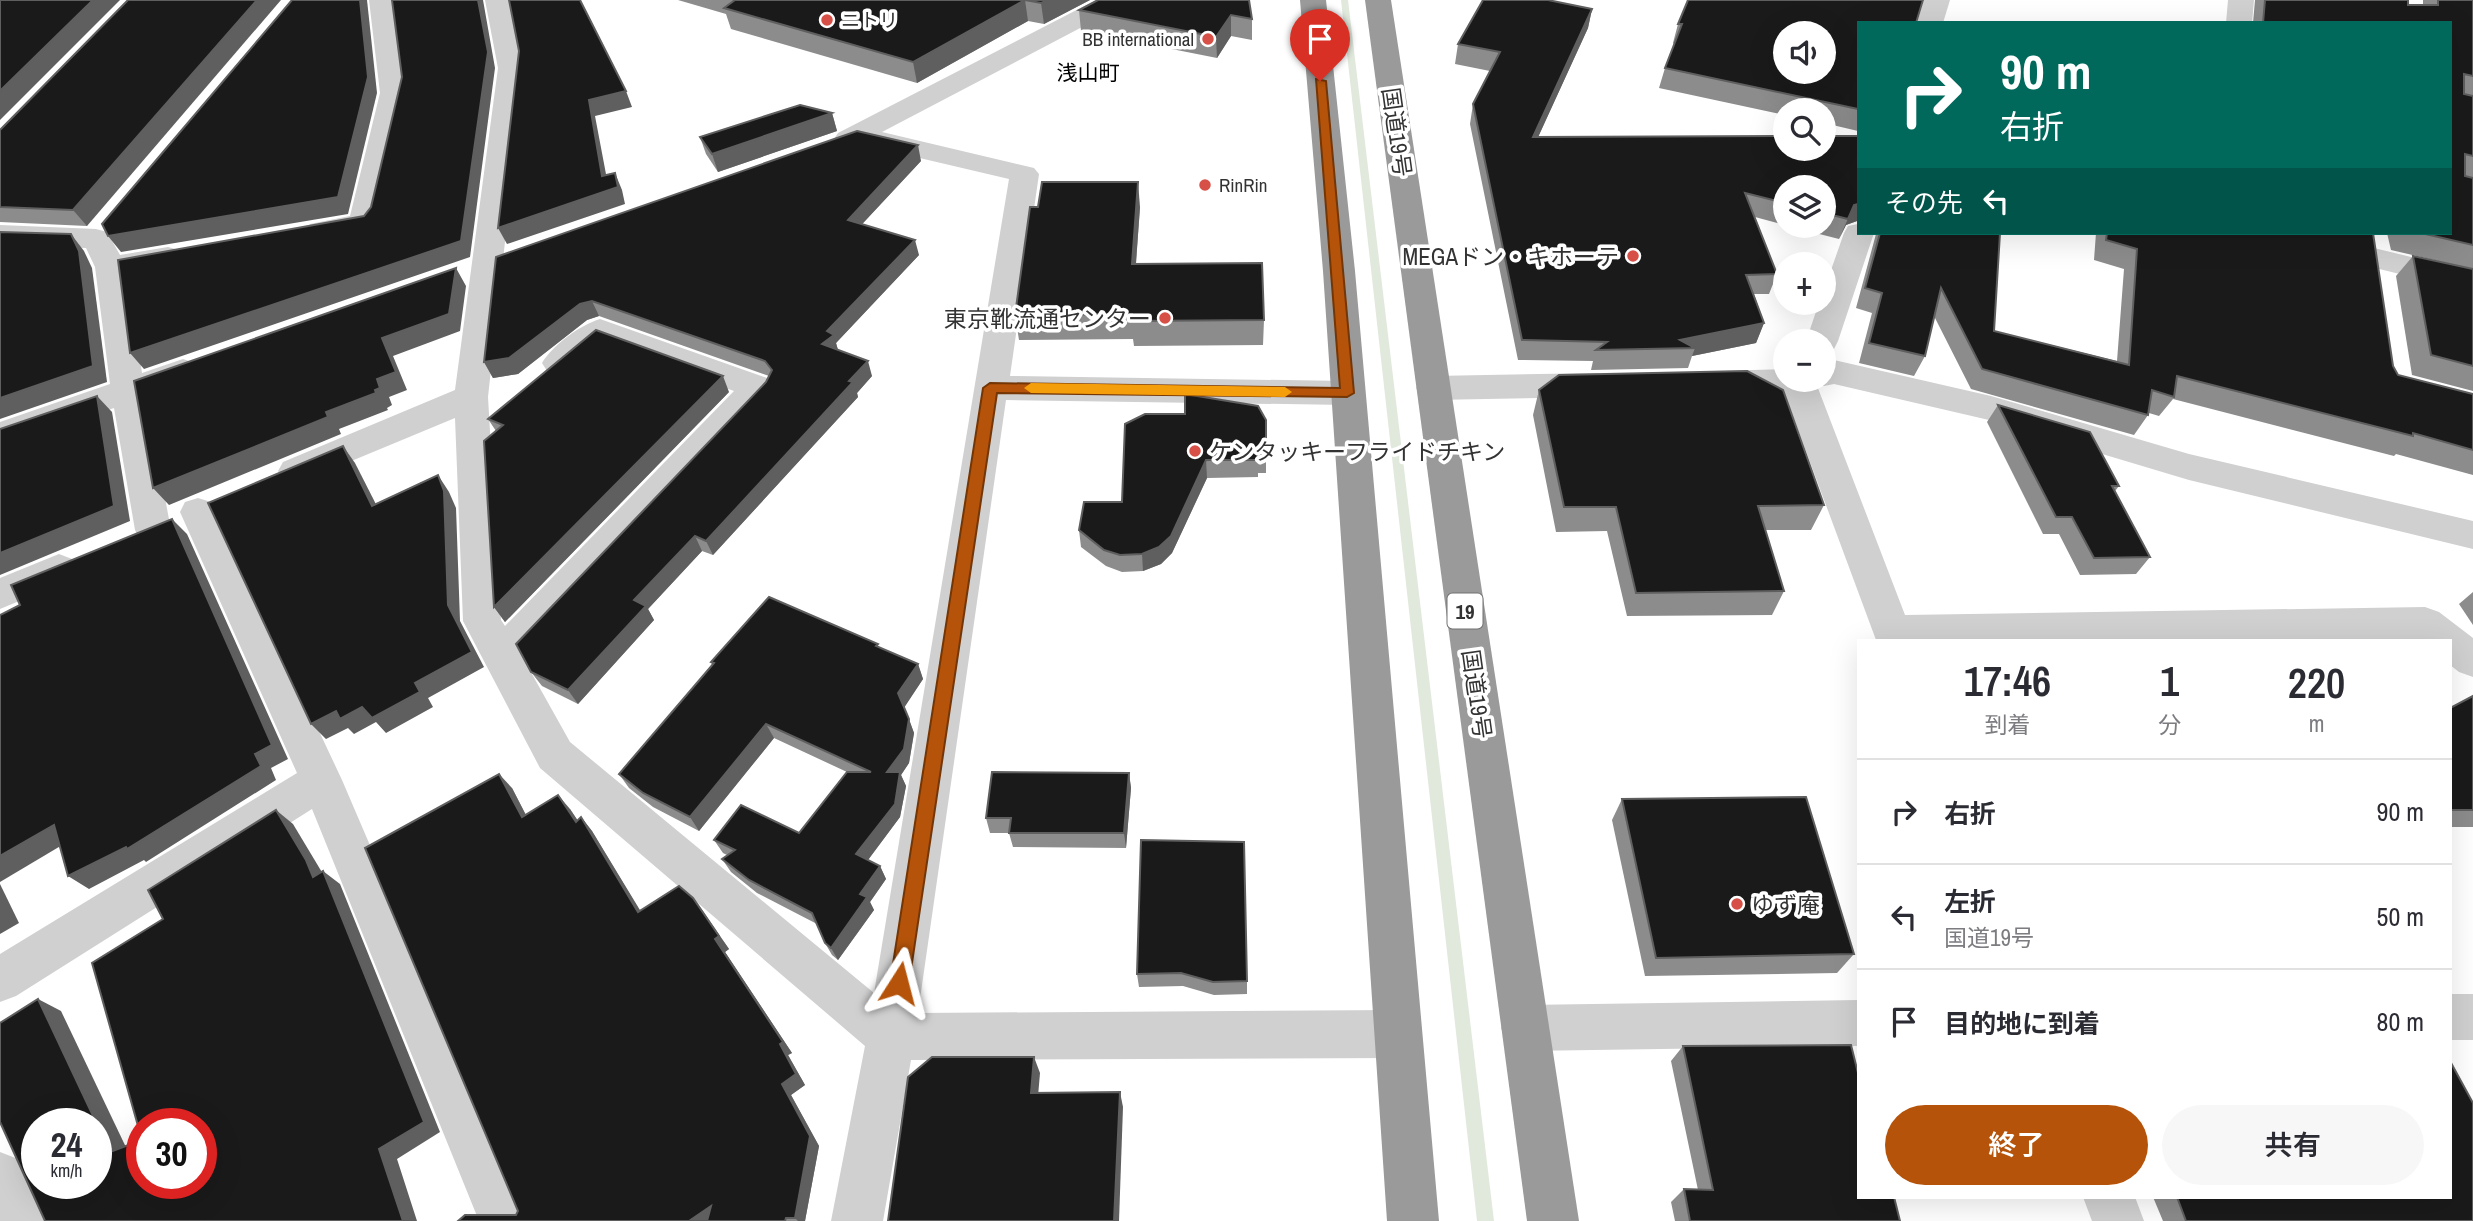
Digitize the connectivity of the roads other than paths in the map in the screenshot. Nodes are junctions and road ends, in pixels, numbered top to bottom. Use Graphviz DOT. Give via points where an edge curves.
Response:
graph roads {
  1 [pos="382,0"];
  2 [pos="498,0"];
  3 [pos="1115,0"];
  4 [pos="1313,0"];
  5 [pos="1378,0"];
  6 [pos="1937,0"];
  7 [pos="2241,0"];
  8 [pos="1931,21"];
  9 [pos="2239,21"];
  10 [pos="859,135"];
  11 [pos="820,149"];
  12 [pos="0,235"];
  13 [pos="297,235"];
  14 [pos="1858,235"];
  15 [pos="107,242"];
  16 [pos="190,253"];
  17 [pos="2374,258"];
  18 [pos="2473,282"];
  19 [pos="1826,329"];
  20 [pos="205,363"];
  21 [pos="1836,372"];
  22 [pos="1773,380"];
  23 [pos="536,381"];
  24 [pos="1684,383"];
  25 [pos="1628,384"];
  26 [pos="1433,387"];
  27 [pos="990,388"];
  28 [pos="128,390"];
  29 [pos="1809,392"];
  30 [pos="1347,393"];
  31 [pos="482,412"];
  32 [pos="0,435"];
  33 [pos="272,481"];
  34 [pos="2473,535"];
  35 [pos="89,556"];
  36 [pos="0,594"];
  37 [pos="1893,636"];
  38 [pos="2446,639"];
  39 [pos="2452,644"];
  40 [pos="502,654"];
  41 [pos="2473,661"];
  42 [pos="321,780"];
  43 [pos="0,980"];
  44 [pos="2452,1017"];
  45 [pos="2473,1017"];
  46 [pos="1857,1023"];
  47 [pos="1525,1028"];
  48 [pos="1396,1034"];
  49 [pos="891,1037"];
  50 [pos="0,1177"];
  51 [pos="2110,1199"];
  52 [pos="19,1221"];
  53 [pos="505,1221"];
  54 [pos="857,1221"];
  55 [pos="1413,1221"];
  56 [pos="1553,1221"];
  57 [pos="2118,1221"];
  1 -- 13 [label="street" via="394,93 363,223"];
  2 -- 31 [label="street" via="511,68 486,266"];
  3 -- 10 [label="street"];
  4 -- 30 [label="highway"];
  5 -- 26 [label="highway, 国道19号 / 19"];
  6 -- 8 [label="street"];
  7 -- 9 [label="street"];
  10 -- 11 [label="street"];
  10 -- 27 [label="street" via="1024,174"];
  12 -- 15 [label="street"];
  14 -- 19 [label="street"];
  15 -- 16 [label="street"];
  15 -- 28 [label="street"];
  17 -- 18 [label="street"];
  20 -- 28 [label="street"];
  21 -- 34 [label="street" via="1991,408 2189,467"];
  22 -- 24 [label="street"];
  23 -- 40 [label="street" via="600,330 758,387"];
  25 -- 26 [label="street"];
  26 -- 47 [label="highway, 国道19号 / 19"];
  27 -- 30 [label="street"];
  27 -- 49 [label="street"];
  28 -- 32 [label="street"];
  28 -- 42 [label="street" via="140,535 211,507"];
  29 -- 37 [label="street"];
  30 -- 48 [label="highway"];
  31 -- 33 [label="street"];
  31 -- 40 [label="street" via="482,621"];
  35 -- 36 [label="street"];
  37 -- 38 [label="street" via="2425,623"];
  39 -- 41 [label="street"];
  40 -- 49 [label="street" via="555,755"];
  42 -- 43 [label="street"];
  42 -- 53 [label="street"];
  44 -- 45 [label="street"];
  46 -- 47 [label="street"];
  47 -- 56 [label="highway, 国道19号 / 19"];
  48 -- 49 [label="street"];
  48 -- 55 [label="highway"];
  49 -- 54 [label="street"];
  50 -- 52 [label="street"];
  51 -- 57 [label="street"];
}
